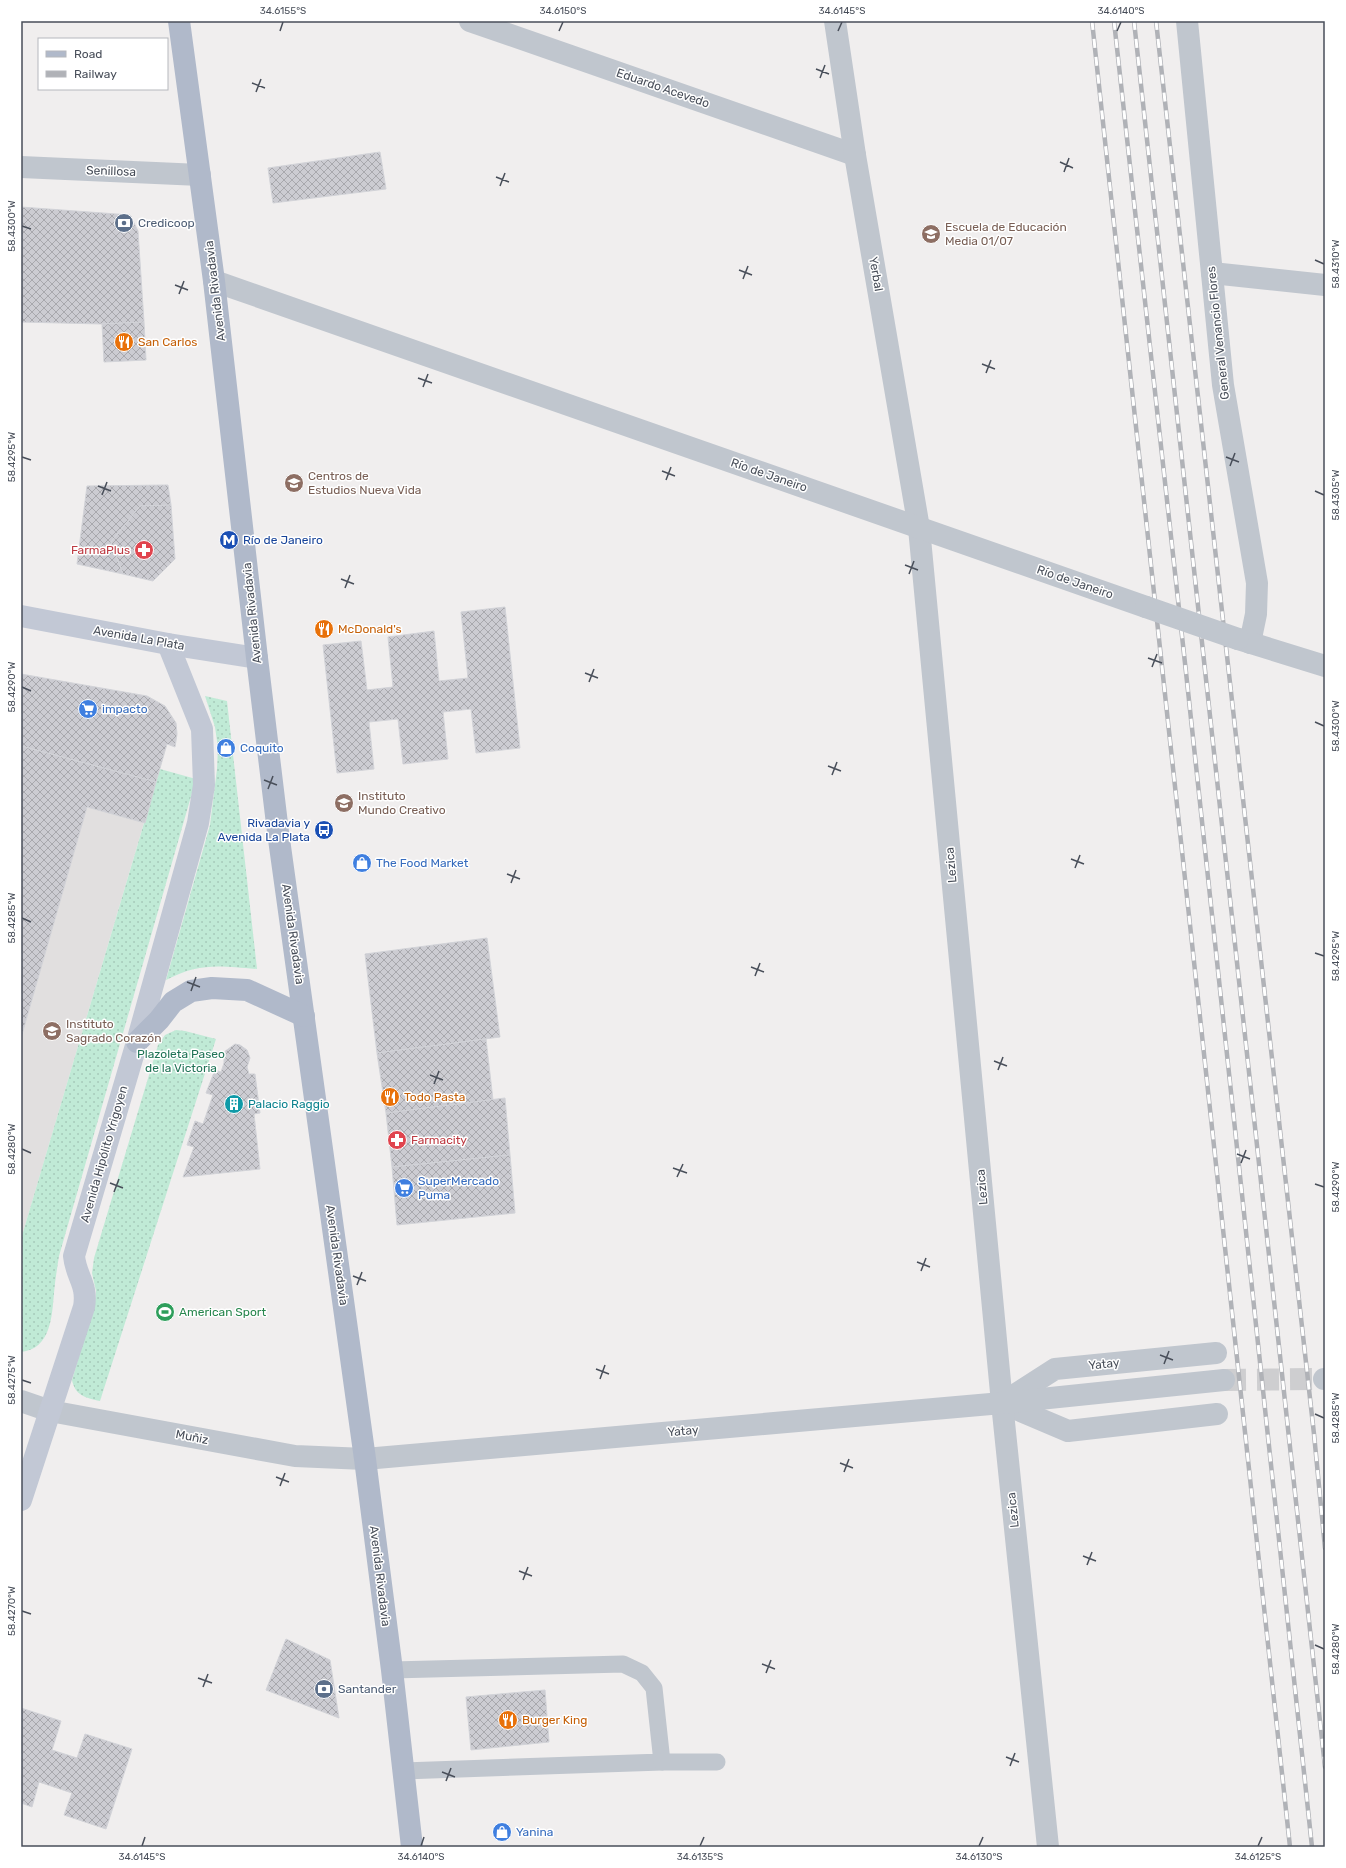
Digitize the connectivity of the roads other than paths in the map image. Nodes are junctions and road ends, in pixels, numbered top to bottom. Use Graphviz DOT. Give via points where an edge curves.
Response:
graph roads {
  1 [pos="179,21"];
  2 [pos="470,21"];
  3 [pos="835,21"];
  4 [pos="1186,21"];
  5 [pos="855,155"];
  6 [pos="21,167"];
  7 [pos="200,175"];
  8 [pos="1212,273"];
  9 [pos="214,281"];
  10 [pos="1325,285"];
  11 [pos="919,528"];
  12 [pos="21,616"];
  13 [pos="1244,641"];
  14 [pos="168,644"];
  15 [pos="257,658"];
  16 [pos="1325,666"];
  17 [pos="304,1016"];
  18 [pos="137,1042"];
  19 [pos="1216,1353"];
  20 [pos="1224,1380"];
  21 [pos="21,1401"];
  22 [pos="1002,1403"];
  23 [pos="50,1411"];
  24 [pos="1217,1414"];
  25 [pos="365,1459"];
  26 [pos="21,1500"];
  27 [pos="392,1670"];
  28 [pos="662,1762"];
  29 [pos="717,1762"];
  30 [pos="402,1772"];
  31 [pos="412,1847"];
  32 [pos="1048,1847"];
  1 -- 7 [label="main road, Avenida Rivadavia"];
  2 -- 5 [label="street, Eduardo Acevedo"];
  3 -- 5 [label="street, Yerbal"];
  4 -- 8 [label="street, General Venancio Flores"];
  5 -- 11 [label="street, Yerbal"];
  6 -- 7 [label="street, Senillosa"];
  7 -- 9 [label="main road, Avenida Rivadavia"];
  8 -- 10 [label="street"];
  8 -- 13 [label="street, General Venancio Flores" via="1223,385 1257,583 1256,614"];
  9 -- 11 [label="street, Río de Janeiro"];
  9 -- 15 [label="main road, Avenida Rivadavia"];
  11 -- 13 [label="street, Río de Janeiro, bridge"];
  11 -- 22 [label="street, Lezica"];
  12 -- 14 [label="main road, Avenida La Plata"];
  13 -- 16 [label="street, Río de Janeiro"];
  14 -- 15 [label="main road, Avenida La Plata"];
  14 -- 18 [label="main road, Avenida Hipólito Yrigoyen" via="202,729 204,785 198,823"];
  15 -- 17 [label="main road, Avenida Rivadavia"];
  17 -- 18 [label="main road" via="247,990 212,988 191,991 172,1002 159,1020"];
  17 -- 25 [label="main road, Avenida Rivadavia"];
  18 -- 23 [label="main road, Avenida Hipólito Yrigoyen" via="74,1256 75,1267 85,1287 86,1296"];
  19 -- 22 [label="street, Yatay" via="1055,1369"];
  20 -- 22 [label="street, Yatay"];
  21 -- 23 [label="street, Muñiz"];
  22 -- 24 [label="street, Yatay" via="1068,1431"];
  22 -- 25 [label="street, Yatay"];
  22 -- 32 [label="street, Lezica"];
  23 -- 25 [label="street, Muñiz" via="295,1456"];
  23 -- 26 [label="main road, Avenida Hipólito Yrigoyen"];
  25 -- 27 [label="main road, Avenida Rivadavia"];
  27 -- 28 [label="lane" via="624,1664 642,1673 654,1688"];
  27 -- 30 [label="main road, Avenida Rivadavia"];
  28 -- 29 [label="lane"];
  28 -- 30 [label="lane"];
  30 -- 31 [label="main road, Avenida Rivadavia"];
}
